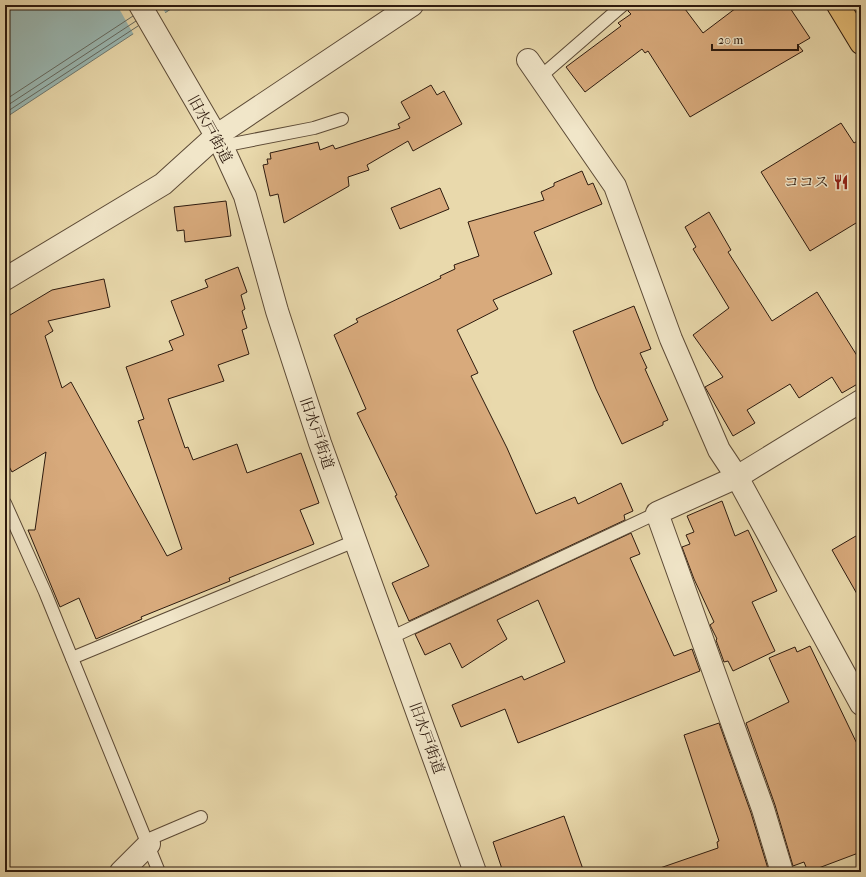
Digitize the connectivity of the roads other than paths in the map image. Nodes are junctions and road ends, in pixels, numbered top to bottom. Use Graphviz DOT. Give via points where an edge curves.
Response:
graph roads {
  1 [pos="140,5"];
  2 [pos="412,5"];
  3 [pos="623,5"];
  4 [pos="838,5"];
  5 [pos="861,43"];
  6 [pos="534,68"];
  7 [pos="342,119"];
  8 [pos="214,134"];
  9 [pos="5,279"];
  10 [pos="861,402"];
  11 [pos="737,477"];
  12 [pos="5,503"];
  13 [pos="657,513"];
  14 [pos="355,541"];
  15 [pos="390,638"];
  16 [pos="72,658"];
  17 [pos="861,704"];
  18 [pos="201,816"];
  19 [pos="148,842"];
  20 [pos="121,872"];
  21 [pos="159,872"];
  22 [pos="475,872"];
  23 [pos="782,872"];
  1 -- 8 [label="street, 旧水戸街道"];
  2 -- 8 [label="street"];
  3 -- 6 [label="lane"];
  4 -- 5 [label="highway"];
  6 -- 11 [label="street" via="615,186 671,340 719,450"];
  7 -- 8 [label="lane" via="314,128"];
  8 -- 9 [label="street" via="163,184"];
  8 -- 14 [label="street, 旧水戸街道" via="245,196 277,311"];
  10 -- 11 [label="street"];
  11 -- 13 [label="street"];
  11 -- 17 [label="street"];
  12 -- 16 [label="lane"];
  13 -- 15 [label="lane"];
  13 -- 23 [label="street" via="763,809"];
  14 -- 15 [label="street, 旧水戸街道"];
  14 -- 16 [label="lane"];
  15 -- 22 [label="street, 旧水戸街道"];
  16 -- 19 [label="lane"];
  18 -- 19 [label="lane"];
  19 -- 20 [label="street"];
  19 -- 21 [label="lane"];
}
